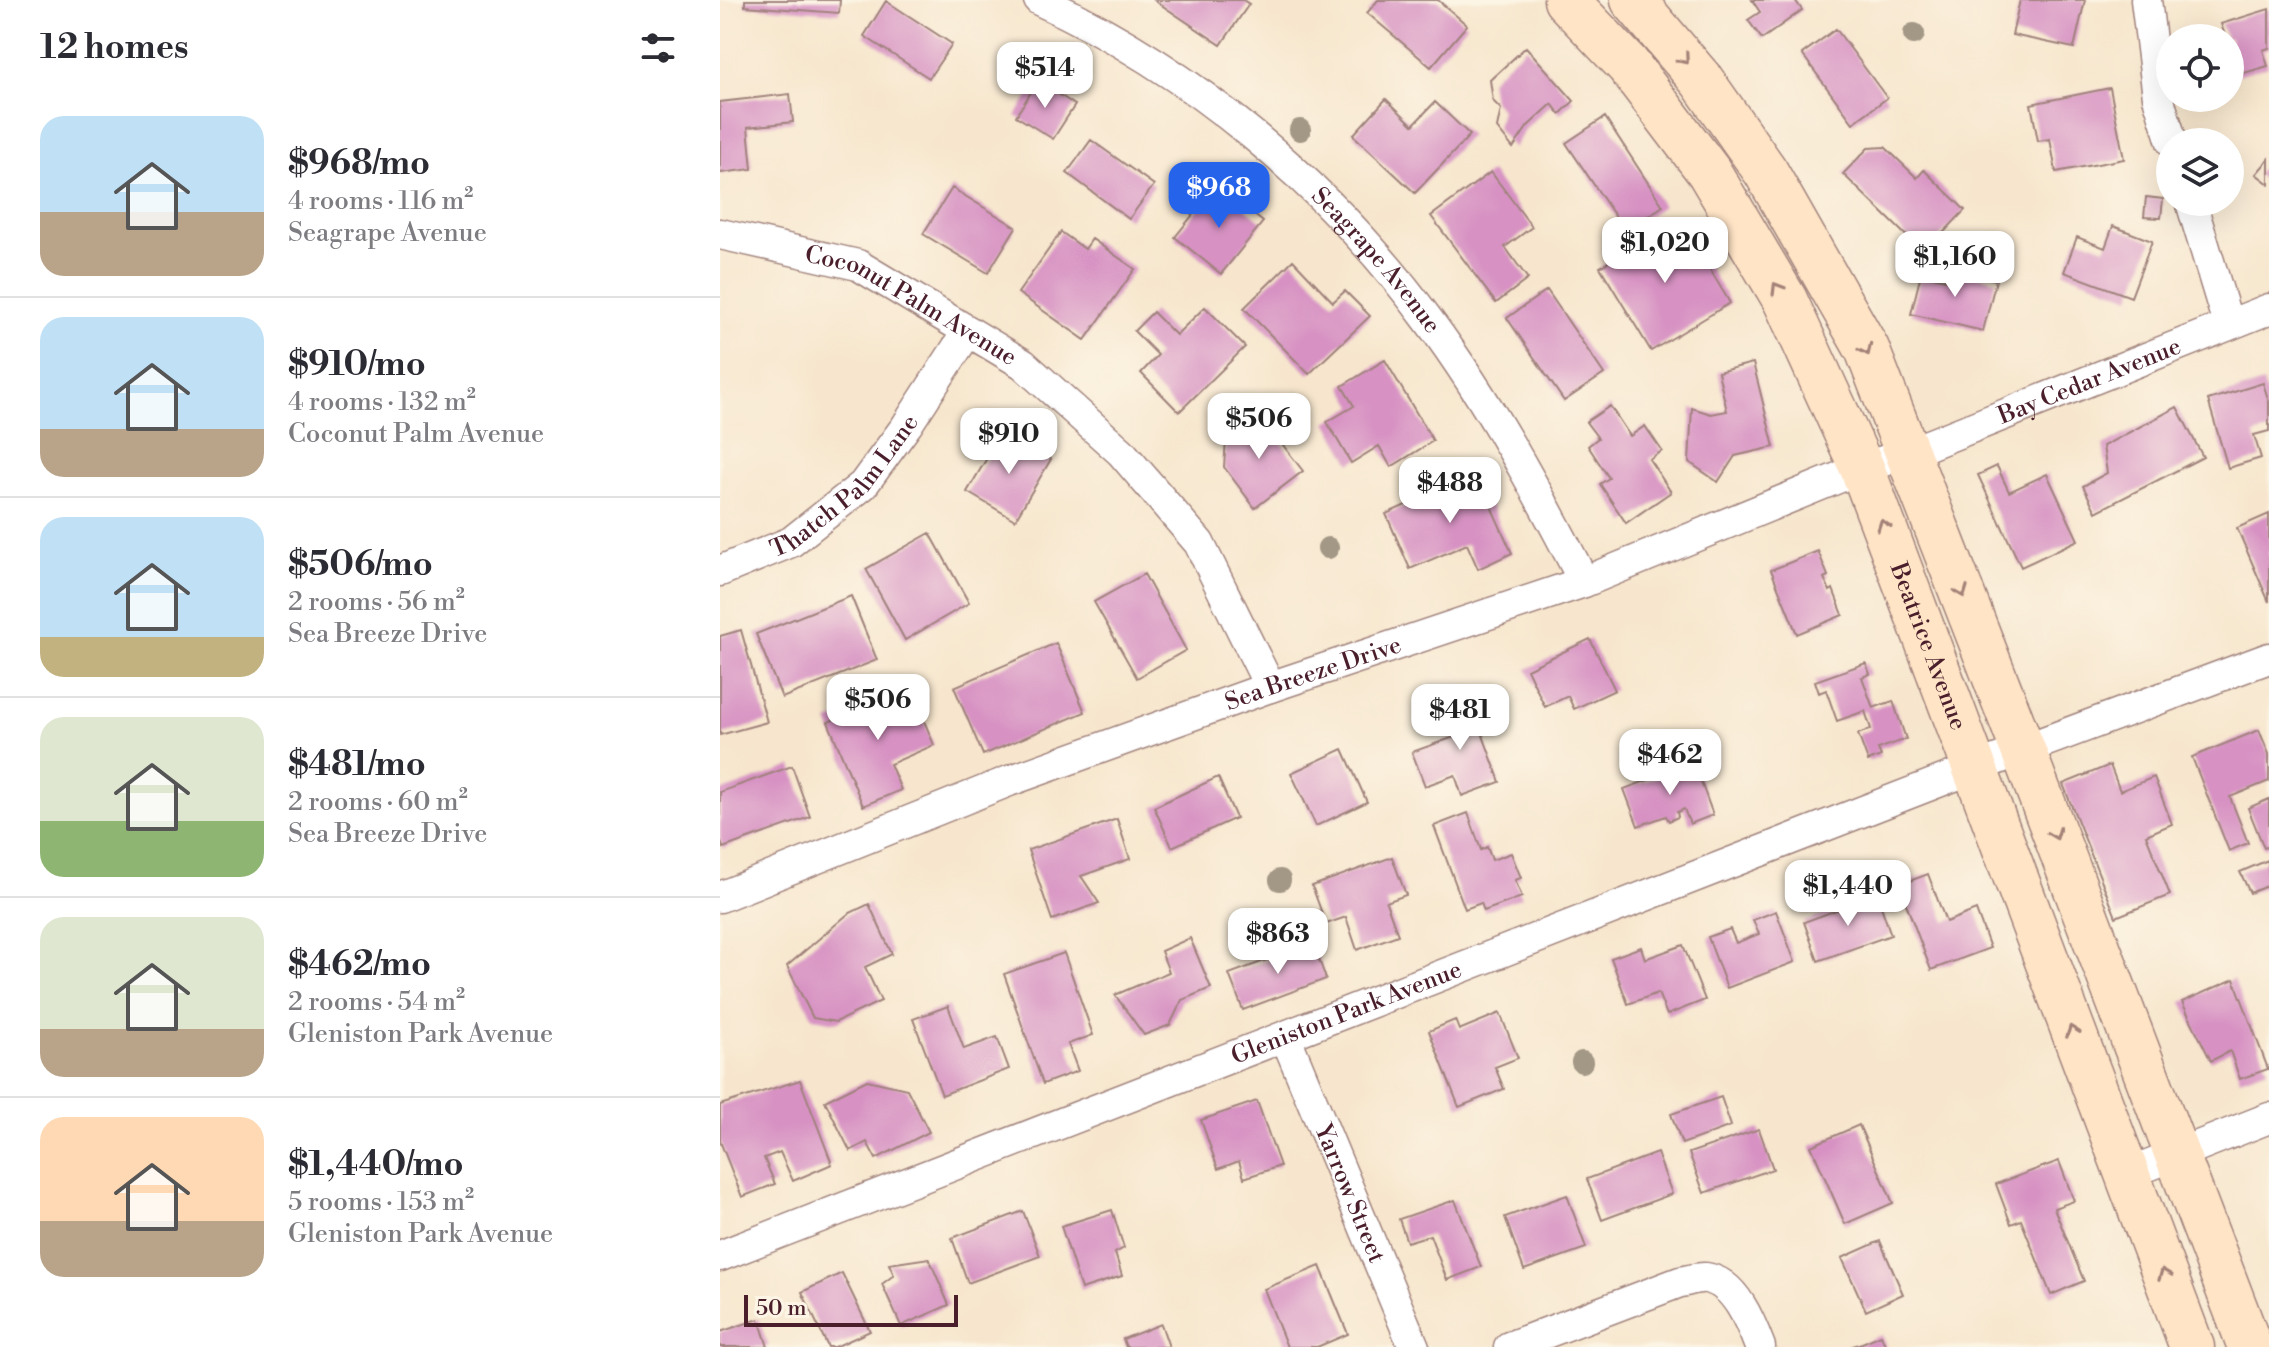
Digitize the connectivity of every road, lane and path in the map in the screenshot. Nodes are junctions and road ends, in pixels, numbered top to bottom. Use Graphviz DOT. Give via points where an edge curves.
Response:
graph roads {
  1 [pos="1039,0"];
  2 [pos="1566,0"];
  3 [pos="1633,0"];
  4 [pos="2146,0"];
  5 [pos="2168,128"];
  6 [pos="2195,216"];
  7 [pos="720,234"];
  8 [pos="2269,309"];
  9 [pos="2228,324"];
  10 [pos="968,331"];
  11 [pos="1908,453"];
  12 [pos="1862,468"];
  13 [pos="720,571"];
  14 [pos="1584,582"];
  15 [pos="2269,658"];
  16 [pos="1270,687"];
  17 [pos="2023,750"];
  18 [pos="1974,768"];
  19 [pos="720,897"];
  20 [pos="1286,1038"];
  21 [pos="2269,1118"];
  22 [pos="2175,1154"];
  23 [pos="2125,1175"];
  24 [pos="720,1256"];
  25 [pos="1414,1347"];
  26 [pos="1509,1347"];
  27 [pos="1760,1347"];
  28 [pos="2192,1347"];
  29 [pos="2250,1347"];
  1 -- 14 [label="street, Seagrape Avenue" via="1146,59 1223,111 1304,178 1369,246 1477,391"];
  12 -- 2 [label="main road, Beatrice Avenue, one-way" via="1785,300 1709,172 1628,65"];
  3 -- 11 [label="main road, Beatrice Avenue, one-way" via="1702,81 1766,172 1867,349"];
  4 -- 5 [label="street" via="2158,97"];
  6 -- 9 [label="street"];
  7 -- 10 [label="street, Coconut Palm Avenue" via="858,265"];
  8 -- 9 [label="street, Bay Cedar Avenue"];
  9 -- 11 [label="street, Bay Cedar Avenue"];
  10 -- 13 [label="street, Thatch Palm Lane" via="863,485 791,542"];
  10 -- 16 [label="street, Coconut Palm Avenue" via="1023,364 1121,452 1199,543"];
  11 -- 12 [label="street, Sea Breeze Drive"];
  11 -- 17 [label="main road, Beatrice Avenue, one-way"];
  12 -- 14 [label="street, Sea Breeze Drive"];
  18 -- 12 [label="main road, Beatrice Avenue, one-way"];
  14 -- 16 [label="street, Sea Breeze Drive"];
  15 -- 17 [label="street"];
  16 -- 19 [label="street, Sea Breeze Drive" via="1009,781"];
  17 -- 18 [label="street, Gleniston Park Avenue"];
  17 -- 22 [label="main road, Beatrice Avenue, one-way"];
  18 -- 20 [label="street, Gleniston Park Avenue"];
  23 -- 18 [label="main road, Beatrice Avenue, one-way"];
  20 -- 24 [label="street, Gleniston Park Avenue"];
  20 -- 25 [label="street, Yarrow Street"];
  21 -- 22 [label="street"];
  22 -- 23 [label="street"];
  22 -- 29 [label="main road, Beatrice Avenue"];
  28 -- 23 [label="main road, Beatrice Avenue, one-way"];
  26 -- 27 [label="street" via="1680,1282 1706,1278 1738,1300"];
}
